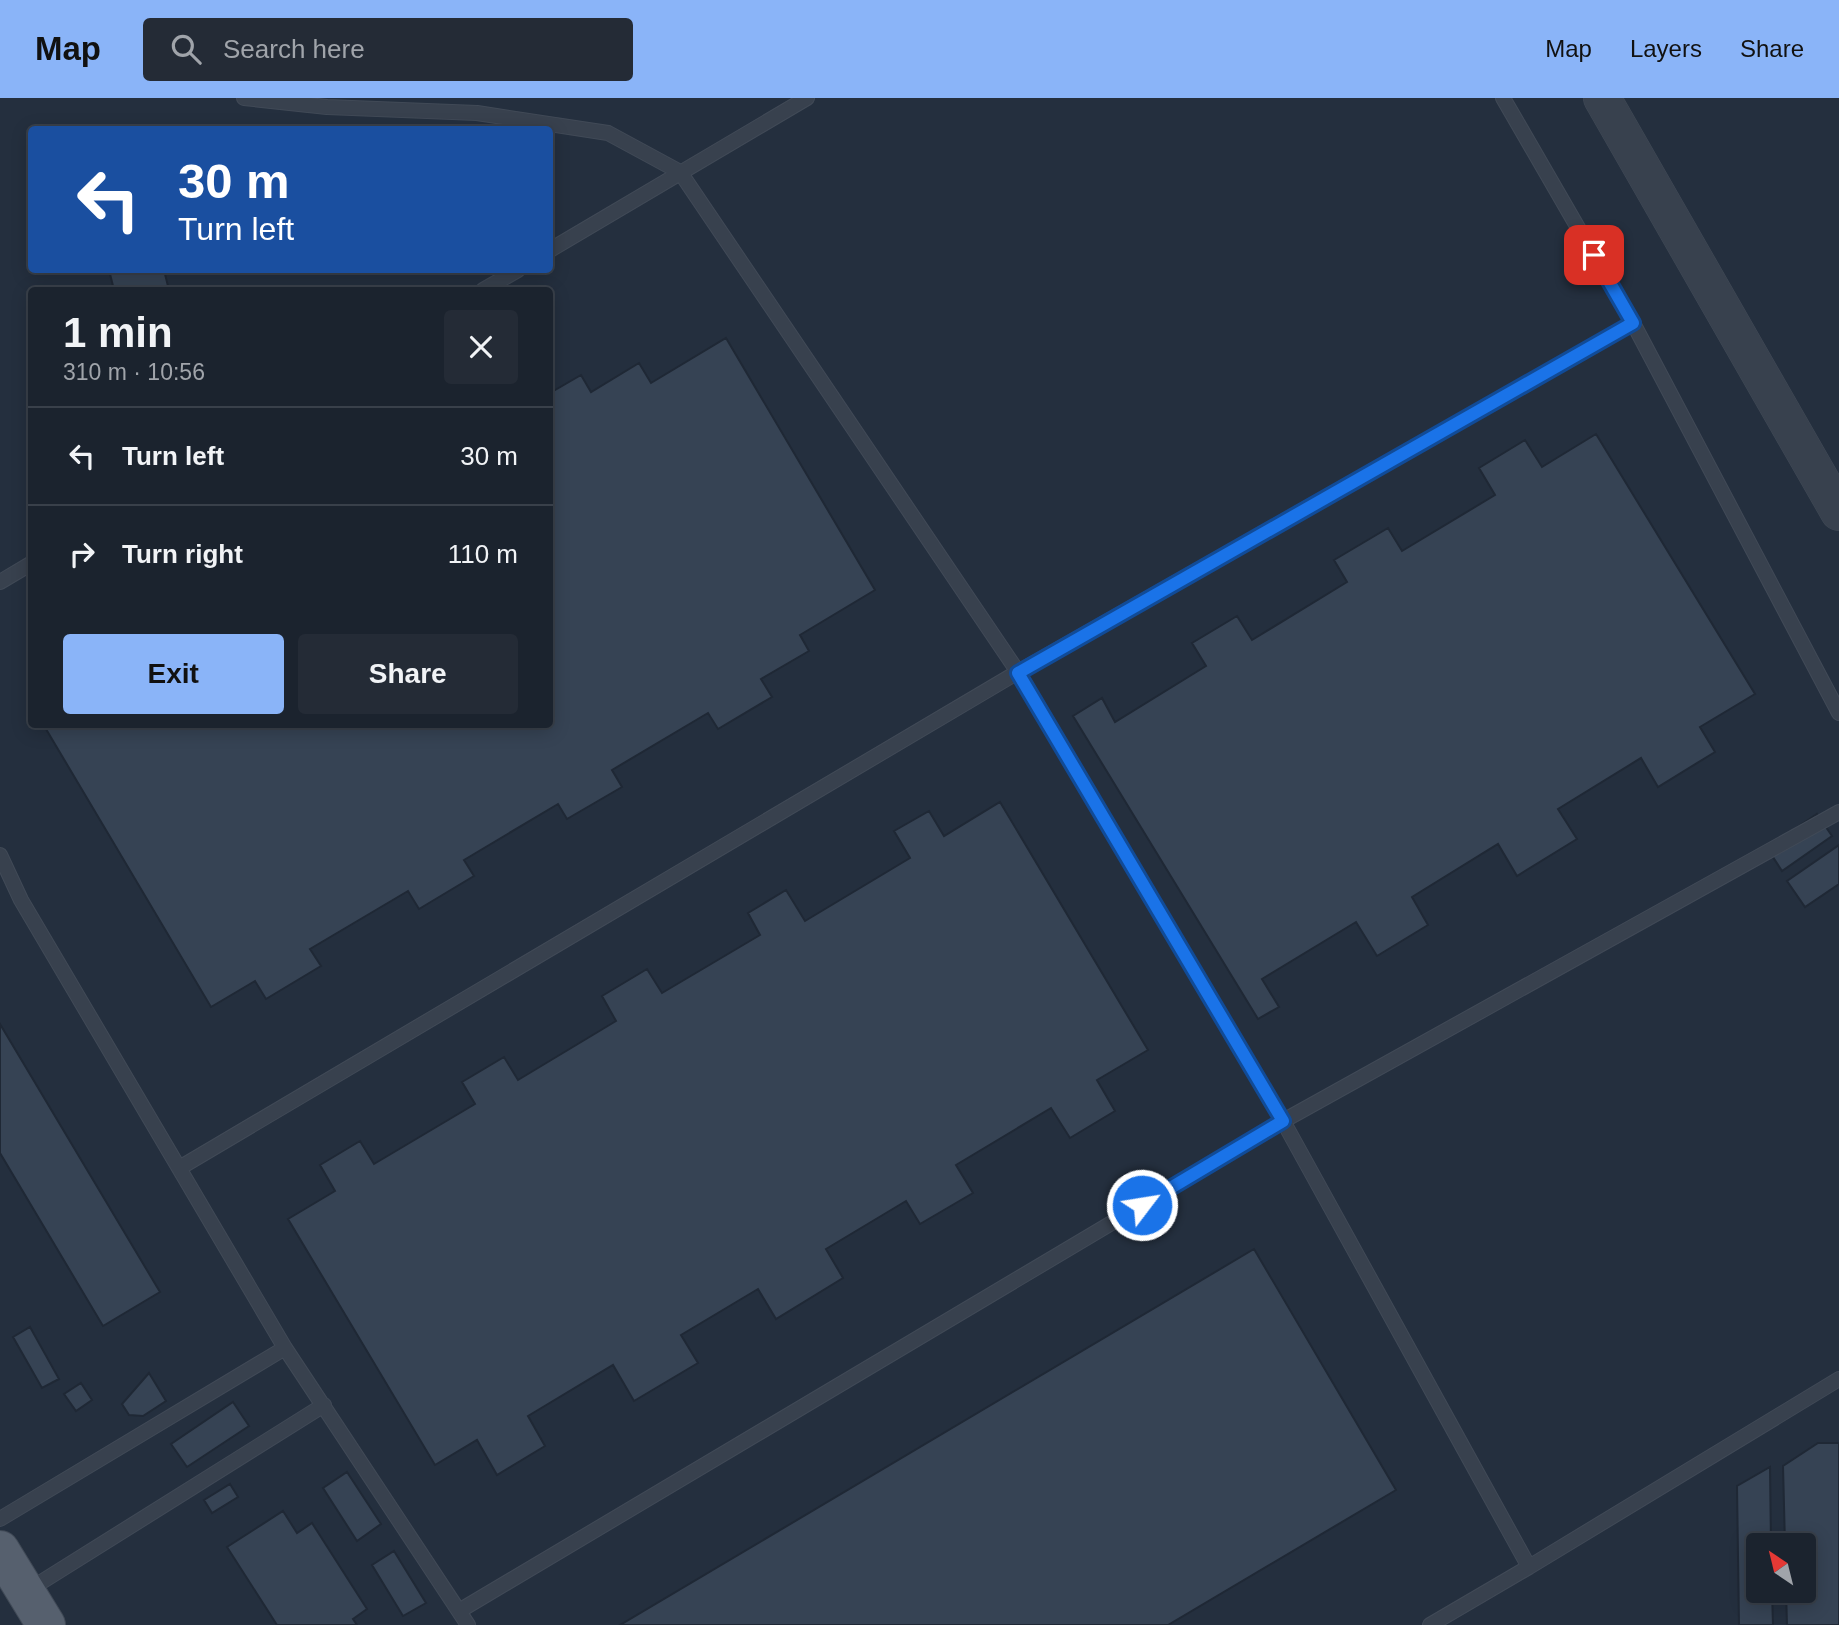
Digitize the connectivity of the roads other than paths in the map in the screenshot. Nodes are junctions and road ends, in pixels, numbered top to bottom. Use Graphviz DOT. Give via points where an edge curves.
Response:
graph roads {
  1 [pos="244,98"];
  2 [pos="807,98"];
  3 [pos="1503,98"];
  4 [pos="1602,98"];
  5 [pos="680,172"];
  6 [pos="553,248"];
  7 [pos="513,273"];
  8 [pos="488,287"];
  9 [pos="1633,323"];
  10 [pos="1839,512"];
  11 [pos="28,565"];
  12 [pos="0,582"];
  13 [pos="1018,673"];
  14 [pos="1839,713"];
  15 [pos="1839,812"];
  16 [pos="0,855"];
  17 [pos="1283,1121"];
  18 [pos="181,1167"];
  19 [pos="285,1348"];
  20 [pos="1839,1379"];
  21 [pos="324,1405"];
  22 [pos="0,1518"];
  23 [pos="0,1550"];
  24 [pos="1529,1567"];
  25 [pos="26,1592"];
  26 [pos="459,1611"];
  27 [pos="46,1625"];
  28 [pos="468,1625"];
  29 [pos="1430,1625"];
  1 -- 5 [label="lane" via="327,107 477,113 608,133"];
  2 -- 5 [label="lane"];
  3 -- 9 [label="lane"];
  4 -- 10 [label="street"];
  5 -- 6 [label="lane"];
  5 -- 13 [label="lane"];
  7 -- 8 [label="lane"];
  9 -- 13 [label="lane"];
  9 -- 14 [label="lane"];
  11 -- 12 [label="lane"];
  13 -- 17 [label="lane"];
  13 -- 18 [label="lane"];
  15 -- 17 [label="lane"];
  16 -- 18 [label="lane" via="21,900"];
  17 -- 24 [label="lane"];
  17 -- 26 [label="lane"];
  18 -- 19 [label="lane"];
  19 -- 21 [label="lane"];
  19 -- 22 [label="lane"];
  20 -- 24 [label="lane"];
  21 -- 25 [label="lane"];
  21 -- 26 [label="lane"];
  23 -- 25 [label="main road"];
  24 -- 29 [label="lane"];
  25 -- 27 [label="main road"];
  26 -- 28 [label="lane"];
}
